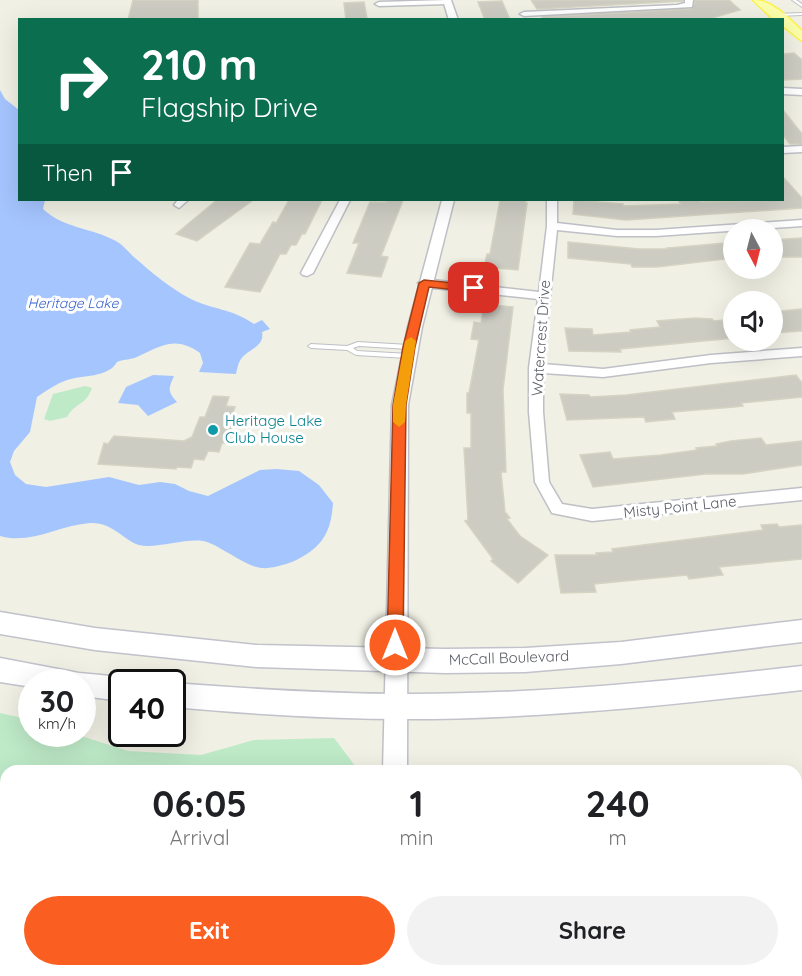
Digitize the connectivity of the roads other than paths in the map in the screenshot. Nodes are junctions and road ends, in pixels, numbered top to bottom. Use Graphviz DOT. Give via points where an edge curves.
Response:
graph roads {
  1 [pos="759,0"];
  2 [pos="794,0"];
  3 [pos="447,1"];
  4 [pos="689,2"];
  5 [pos="381,3"];
  6 [pos="802,6"];
  7 [pos="524,13"];
  8 [pos="802,14"];
  9 [pos="453,18"];
  10 [pos="781,18"];
  11 [pos="784,21"];
  12 [pos="802,37"];
  13 [pos="784,91"];
  14 [pos="802,92"];
  15 [pos="802,149"];
  16 [pos="784,150"];
  17 [pos="344,201"];
  18 [pos="448,201"];
  19 [pos="552,201"];
  20 [pos="802,223"];
  21 [pos="552,226"];
  22 [pos="307,273"];
  23 [pos="426,278"];
  24 [pos="544,291"];
  25 [pos="311,346"];
  26 [pos="408,352"];
  27 [pos="802,352"];
  28 [pos="536,368"];
  29 [pos="802,494"];
  30 [pos="558,509"];
  31 [pos="0,624"];
  32 [pos="802,631"];
  33 [pos="395,660"];
  34 [pos="0,670"];
  35 [pos="18,673"];
  36 [pos="802,678"];
  37 [pos="186,696"];
  38 [pos="395,707"];
  39 [pos="395,765"];
  1 -- 10 [label="main road"];
  2 -- 6 [label="lane"];
  3 -- 5 [label="street"];
  3 -- 9 [label="street"];
  4 -- 7 [label="street"];
  8 -- 10 [label="lane"];
  11 -- 12 [label="main road"];
  13 -- 14 [label="street"];
  15 -- 16 [label="street"];
  17 -- 22 [label="street"];
  18 -- 23 [label="street"];
  19 -- 21 [label="street, Watercrest Drive"];
  20 -- 21 [label="street" via="656,233"];
  21 -- 24 [label="street, Watercrest Drive"];
  23 -- 24 [label="street"];
  23 -- 26 [label="street"];
  24 -- 28 [label="street, Watercrest Drive"];
  25 -- 26 [label="lane" via="348,348 356,353"];
  26 -- 33 [label="street" via="400,405"];
  27 -- 28 [label="street" via="603,373"];
  28 -- 30 [label="street, Watercrest Drive" via="542,482"];
  29 -- 30 [label="street, Misty Point Lane" via="592,515"];
  31 -- 33 [label="main road, McCall Boulevard" via="190,650"];
  32 -- 33 [label="main road, McCall Boulevard" via="579,656"];
  33 -- 38 [label="street"];
  34 -- 35 [label="main road"];
  36 -- 38 [label="main road" via="553,704"];
  37 -- 38 [label="main road"];
  38 -- 39 [label="street"];
}
